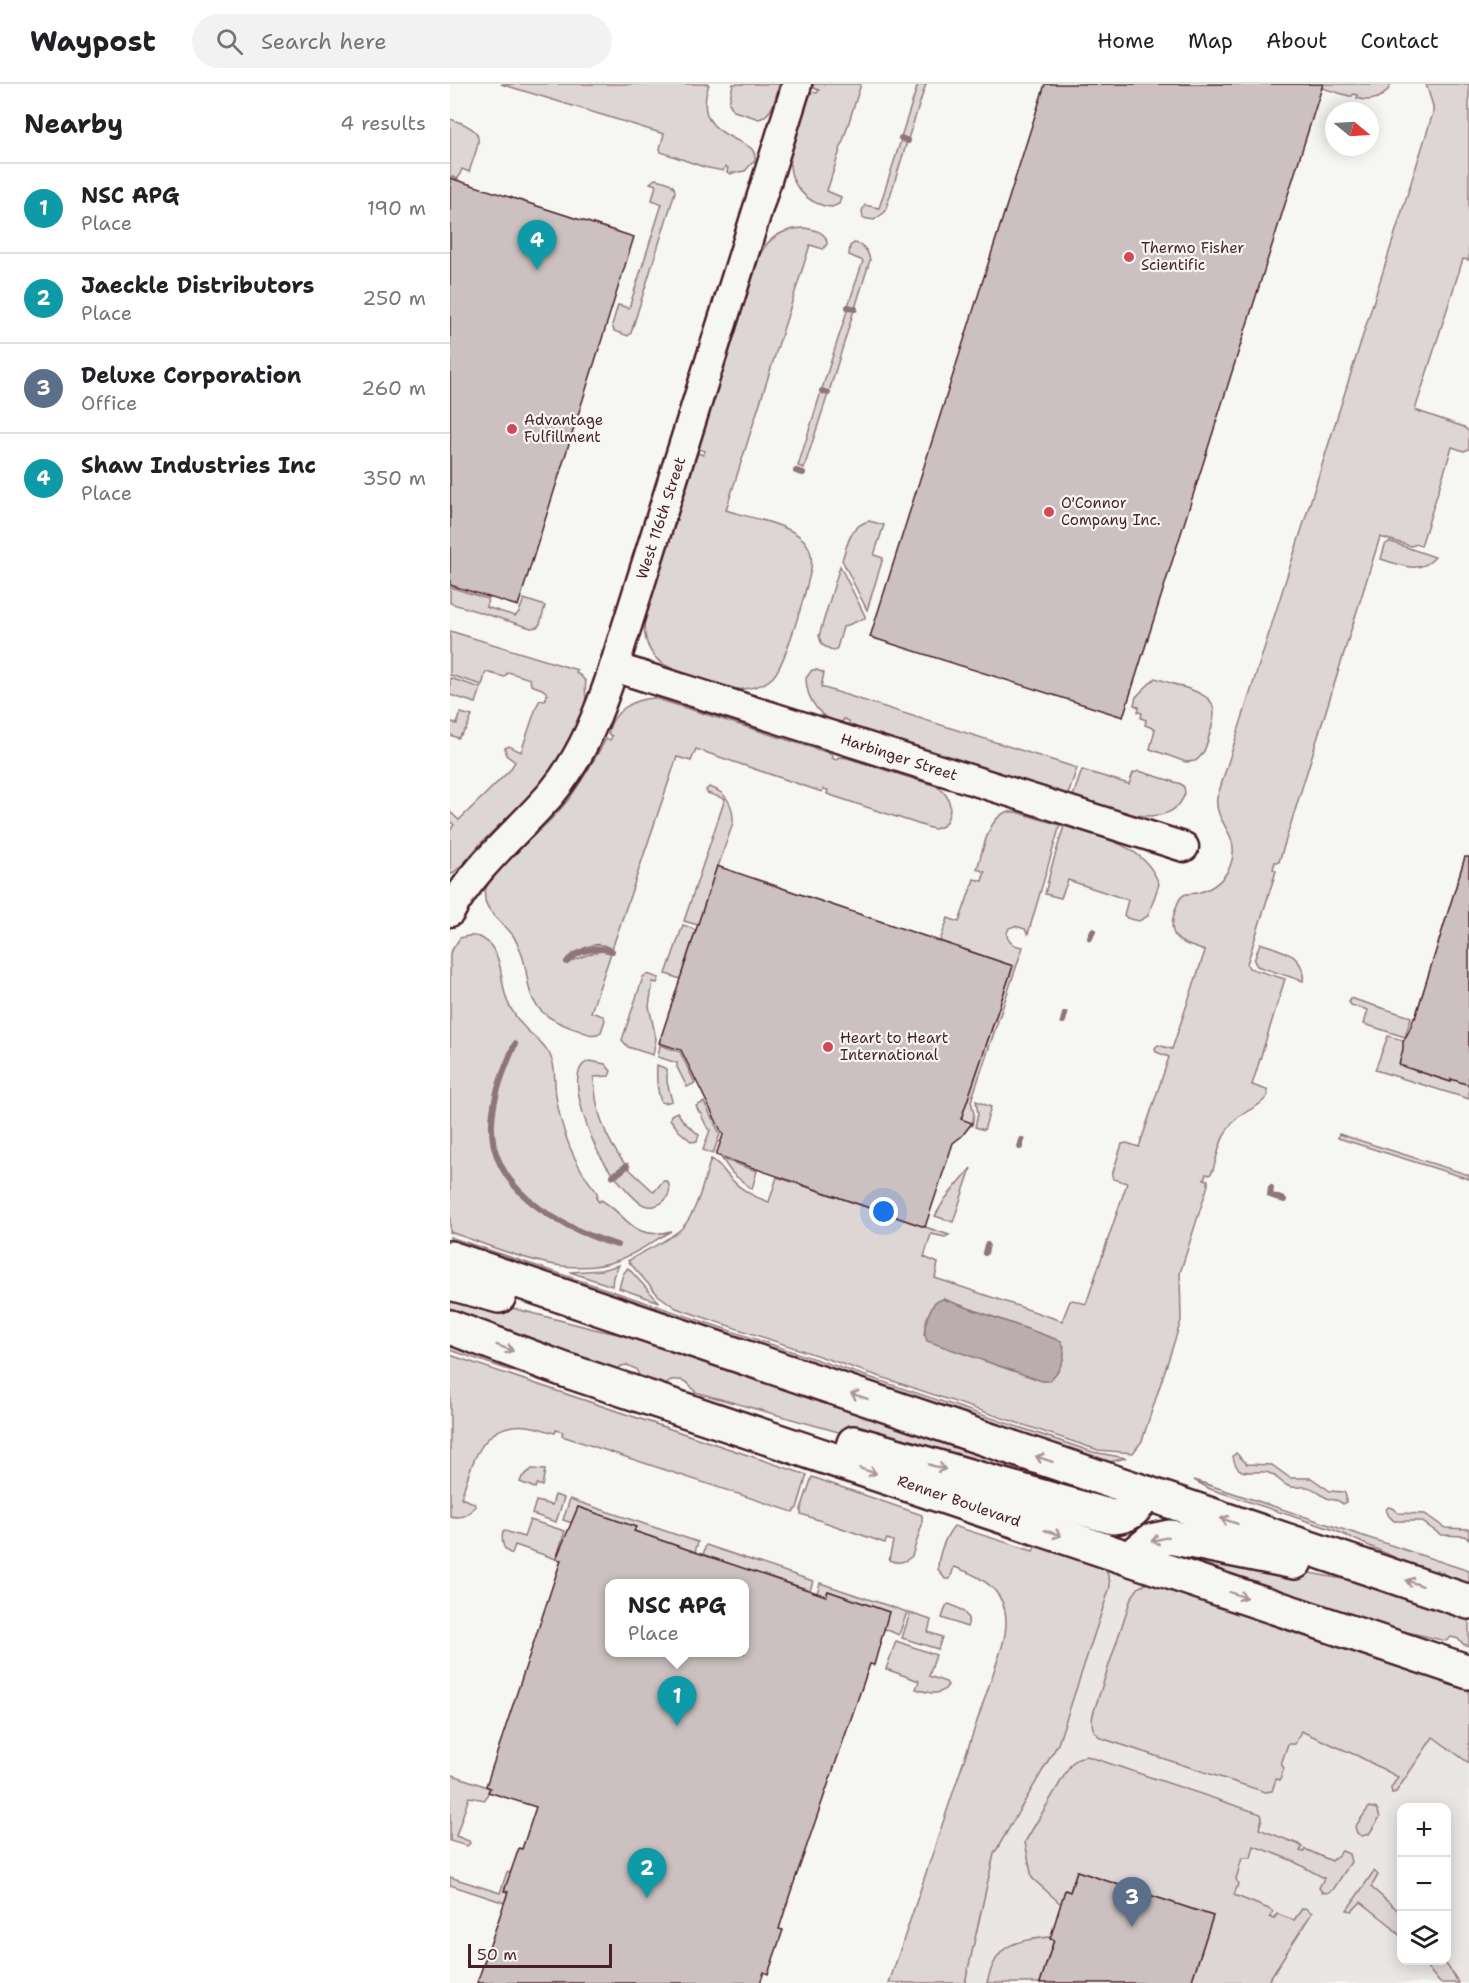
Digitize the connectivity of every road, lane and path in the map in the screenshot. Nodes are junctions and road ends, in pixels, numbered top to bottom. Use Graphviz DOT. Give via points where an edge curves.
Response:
graph roads {
  1 [pos="797,84"];
  2 [pos="614,668"];
  3 [pos="1184,848"];
  4 [pos="450,912"];
  5 [pos="450,1258"];
  6 [pos="450,1283"];
  7 [pos="621,1316"];
  8 [pos="450,1327"];
  9 [pos="717,1421"];
  10 [pos="1147,1493"];
  11 [pos="1130,1558"];
  12 [pos="1383,1573"];
  13 [pos="1469,1602"];
  14 [pos="1469,1655"];
  15 [pos="1424,1657"];
  16 [pos="1469,1672"];
  1 -- 2 [label="street, West 116th Street"];
  2 -- 3 [label="street, Harbinger Street"];
  2 -- 4 [label="street, West 116th Street" via="596,720 570,769 477,872"];
  5 -- 7 [label="main road"];
  6 -- 7 [label="main road" via="588,1320"];
  10 -- 7 [label="main road, one-way"];
  8 -- 9 [label="main road, Renner Boulevard, one-way"];
  9 -- 10 [label="main road, one-way" via="775,1421 1112,1517 1124,1517 1134,1511"];
  9 -- 11 [label="main road, Renner Boulevard, one-way"];
  12 -- 10 [label="main road, one-way"];
  12 -- 11 [label="main road, one-way" via="1295,1562 1170,1537 1151,1541"];
  11 -- 15 [label="main road, Renner Boulevard, one-way"];
  13 -- 12 [label="main road, one-way"];
  14 -- 15 [label="main road"];
  15 -- 16 [label="main road, Renner Boulevard"];
}
